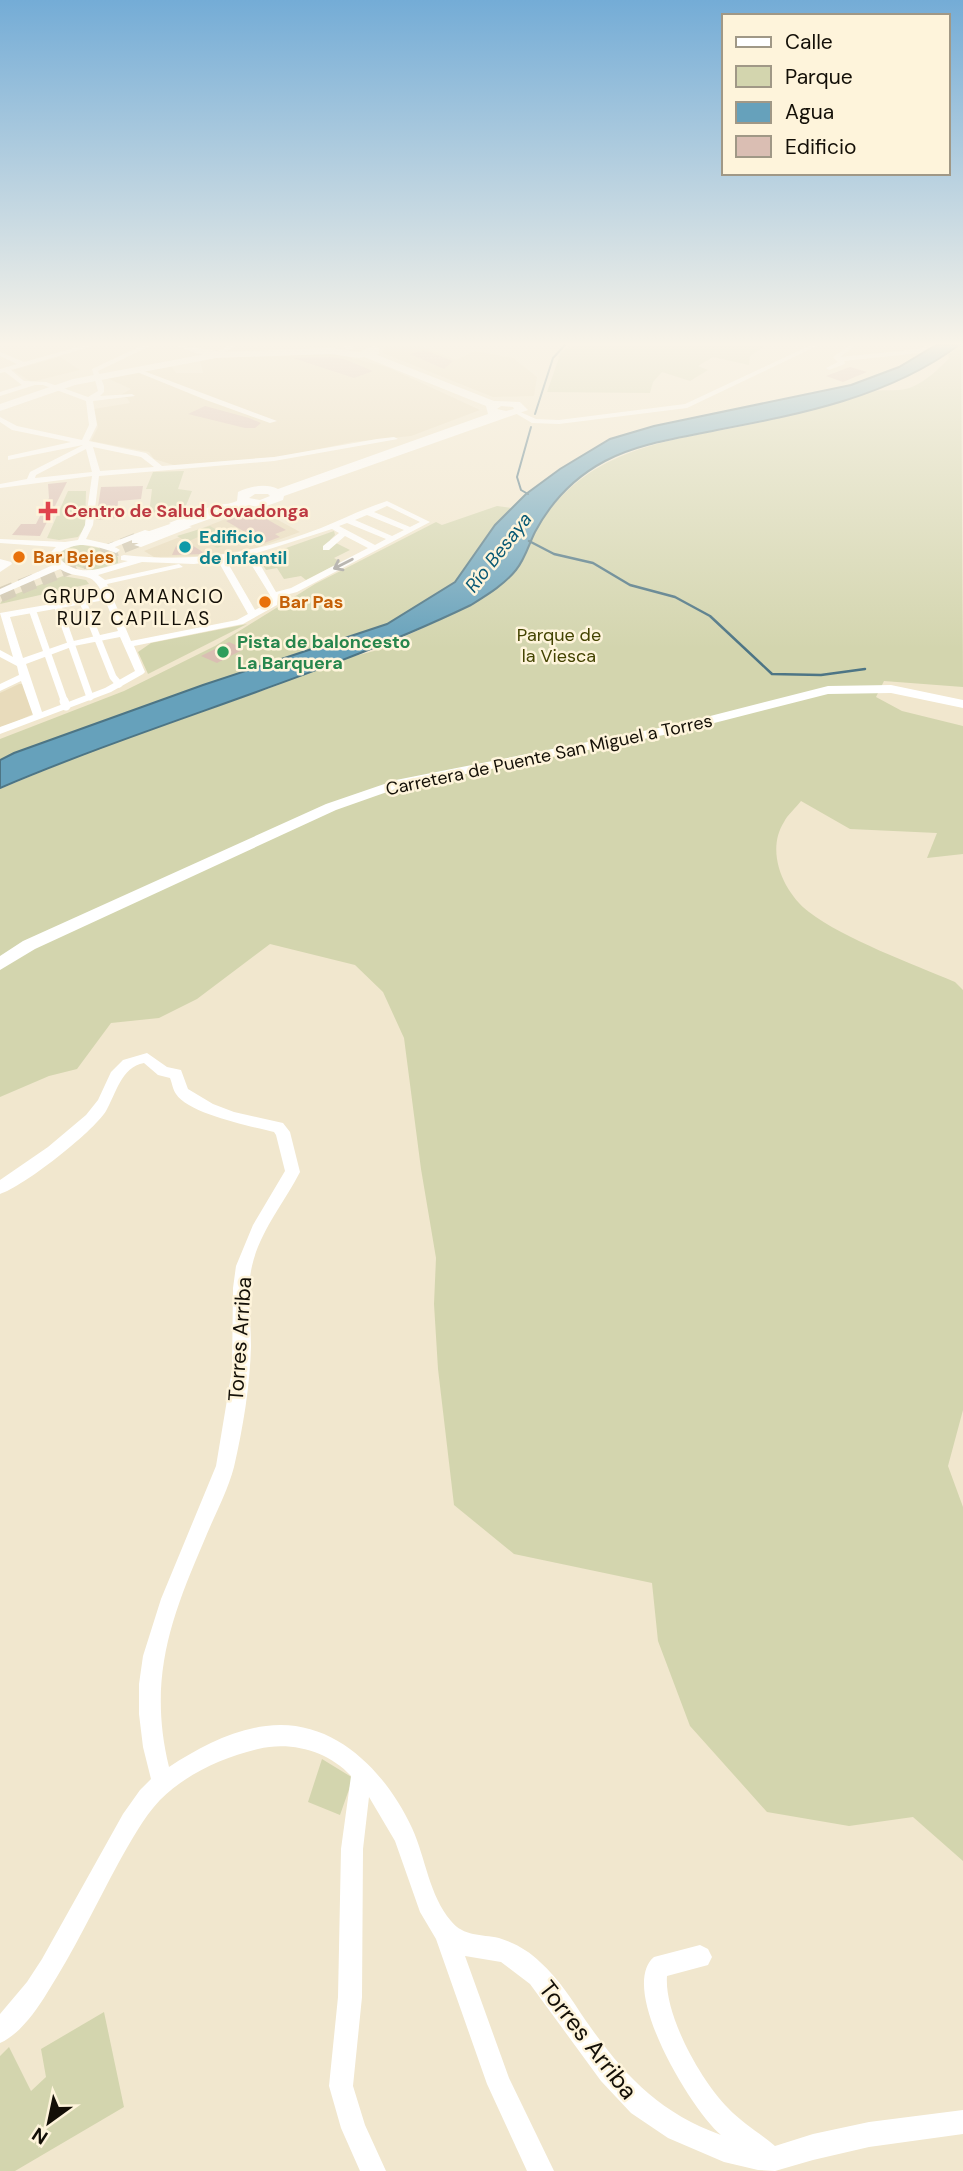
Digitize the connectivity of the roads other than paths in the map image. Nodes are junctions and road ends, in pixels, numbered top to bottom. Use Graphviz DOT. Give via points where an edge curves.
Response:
graph roads {
  1 [pos="72,446"];
  2 [pos="82,446"];
  3 [pos="88,446"];
  4 [pos="103,446"];
  5 [pos="351,446"];
  6 [pos="395,446"];
  7 [pos="38,454"];
  8 [pos="11,458"];
  9 [pos="58,462"];
  10 [pos="159,467"];
  11 [pos="95,476"];
  12 [pos="30,482"];
  13 [pos="0,486"];
  14 [pos="240,503"];
  15 [pos="368,512"];
  16 [pos="348,520"];
  17 [pos="332,526"];
  18 [pos="411,530"];
  19 [pos="342,534"];
  20 [pos="392,539"];
  21 [pos="137,540"];
  22 [pos="0,541"];
  23 [pos="81,542"];
  24 [pos="68,544"];
  25 [pos="45,545"];
  26 [pos="108,546"];
  27 [pos="326,548"];
  28 [pos="374,548"];
  29 [pos="55,552"];
  30 [pos="250,555"];
  31 [pos="121,559"];
  32 [pos="222,560"];
  33 [pos="0,562"];
  34 [pos="186,563"];
  35 [pos="61,565"];
  36 [pos="0,569"];
  37 [pos="107,572"];
  38 [pos="92,574"];
  39 [pos="102,582"];
  40 [pos="271,591"];
  41 [pos="0,592"];
  42 [pos="107,597"];
  43 [pos="83,602"];
  44 [pos="58,607"];
  45 [pos="33,612"];
  46 [pos="253,615"];
  47 [pos="2,617"];
  48 [pos="124,633"];
  49 [pos="96,638"];
  50 [pos="14,644"];
  51 [pos="72,644"];
  52 [pos="129,645"];
  53 [pos="0,652"];
  54 [pos="46,653"];
  55 [pos="24,668"];
  56 [pos="119,684"];
  57 [pos="0,688"];
  58 [pos="90,697"];
  59 [pos="963,704"];
  60 [pos="66,706"];
  61 [pos="38,716"];
  62 [pos="0,731"];
  63 [pos="0,964"];
  64 [pos="0,1188"];
  65 [pos="362,1772"];
  66 [pos="163,1784"];
  67 [pos="446,1933"];
  68 [pos="700,1957"];
  69 [pos="0,2031"];
  70 [pos="963,2122"];
  71 [pos="771,2159"];
  72 [pos="373,2171"];
  73 [pos="541,2171"];
  1 -- 7 [label="street"];
  2 -- 9 [label="street"];
  3 -- 11 [label="street"];
  4 -- 10 [label="street" via="144,455"];
  5 -- 10 [label="street" via="289,457"];
  6 -- 14 [label="main road" via="275,492 276,500 268,503"];
  7 -- 8 [label="street"];
  7 -- 9 [label="street"];
  9 -- 12 [label="street" via="33,474"];
  10 -- 11 [label="street"];
  11 -- 12 [label="street"];
  11 -- 23 [label="street" via="89,525"];
  12 -- 13 [label="street"];
  14 -- 21 [label="main road"];
  14 -- 26 [label="street"];
  14 -- 31 [label="street"];
  15 -- 16 [label="street"];
  15 -- 18 [label="street"];
  15 -- 18 [label="street" via="387,503 426,522"];
  16 -- 17 [label="street"];
  16 -- 20 [label="street"];
  17 -- 19 [label="street"];
  17 -- 30 [label="street"];
  18 -- 20 [label="street"];
  19 -- 27 [label="street"];
  19 -- 28 [label="street"];
  20 -- 28 [label="street"];
  22 -- 25 [label="street"];
  23 -- 24 [label="street"];
  23 -- 26 [label="street"];
  24 -- 25 [label="street"];
  24 -- 29 [label="street"];
  25 -- 29 [label="street"];
  26 -- 31 [label="street"];
  28 -- 40 [label="street, one-way" via="303,585"];
  29 -- 35 [label="street"];
  30 -- 32 [label="street"];
  30 -- 40 [label="street"];
  31 -- 34 [label="street"];
  31 -- 37 [label="street"];
  32 -- 34 [label="street"];
  32 -- 46 [label="street"];
  33 -- 36 [label="street" via="8,564"];
  34 -- 39 [label="street"];
  35 -- 38 [label="street"];
  35 -- 41 [label="street"];
  37 -- 38 [label="street"];
  37 -- 39 [label="street"];
  38 -- 39 [label="street"];
  39 -- 42 [label="street"];
  40 -- 46 [label="street" via="274,603"];
  42 -- 43 [label="street"];
  42 -- 48 [label="street"];
  43 -- 44 [label="street"];
  43 -- 49 [label="street"];
  44 -- 45 [label="street"];
  44 -- 51 [label="street"];
  45 -- 47 [label="street"];
  45 -- 54 [label="street"];
  46 -- 52 [label="street" via="240,622"];
  47 -- 50 [label="street"];
  48 -- 49 [label="street"];
  48 -- 52 [label="street"];
  49 -- 51 [label="street"];
  49 -- 56 [label="street"];
  50 -- 53 [label="street"];
  50 -- 55 [label="street"];
  51 -- 54 [label="street"];
  51 -- 58 [label="street"];
  52 -- 56 [label="street" via="140,672"];
  53 -- 55 [label="street"];
  54 -- 55 [label="street"];
  54 -- 60 [label="street"];
  55 -- 57 [label="street"];
  55 -- 61 [label="street"];
  56 -- 58 [label="street"];
  58 -- 60 [label="street"];
  59 -- 63 [label="street, Carretera de Puente San Miguel a Torres" via="891,689 837,689 690,726 401,783 263,837 29,945"];
  60 -- 61 [label="street"];
  61 -- 62 [label="street"];
  64 -- 66 [label="street, Torres Arriba" via="94,1116 113,1080 138,1058 176,1074 182,1092 208,1108 283,1132 293,1172 244,1264 242,1354 224,1468 169,1599 150,1670 149,1730"];
  65 -- 66 [label="street, Torres Arriba" via="322,1741 271,1734 212,1755"];
  65 -- 67 [label="street, Torres Arriba" via="386,1802 404,1836 423,1900"];
  65 -- 72 [label="street" via="352,1849 350,1997 341,2086 353,2128"];
  66 -- 69 [label="street, Torres Arriba" via="133,1818 48,1972"];
  67 -- 71 [label="street, Torres Arriba" via="475,1949 503,1950 533,1970 608,2072 632,2100 661,2123 725,2150"];
  67 -- 73 [label="street, Torres Arriba" via="479,2036"];
  68 -- 71 [label="street" via="656,1970 653,1990 659,2012 713,2110"];
  70 -- 71 [label="street, Torres Arriba" via="891,2130"];
}
